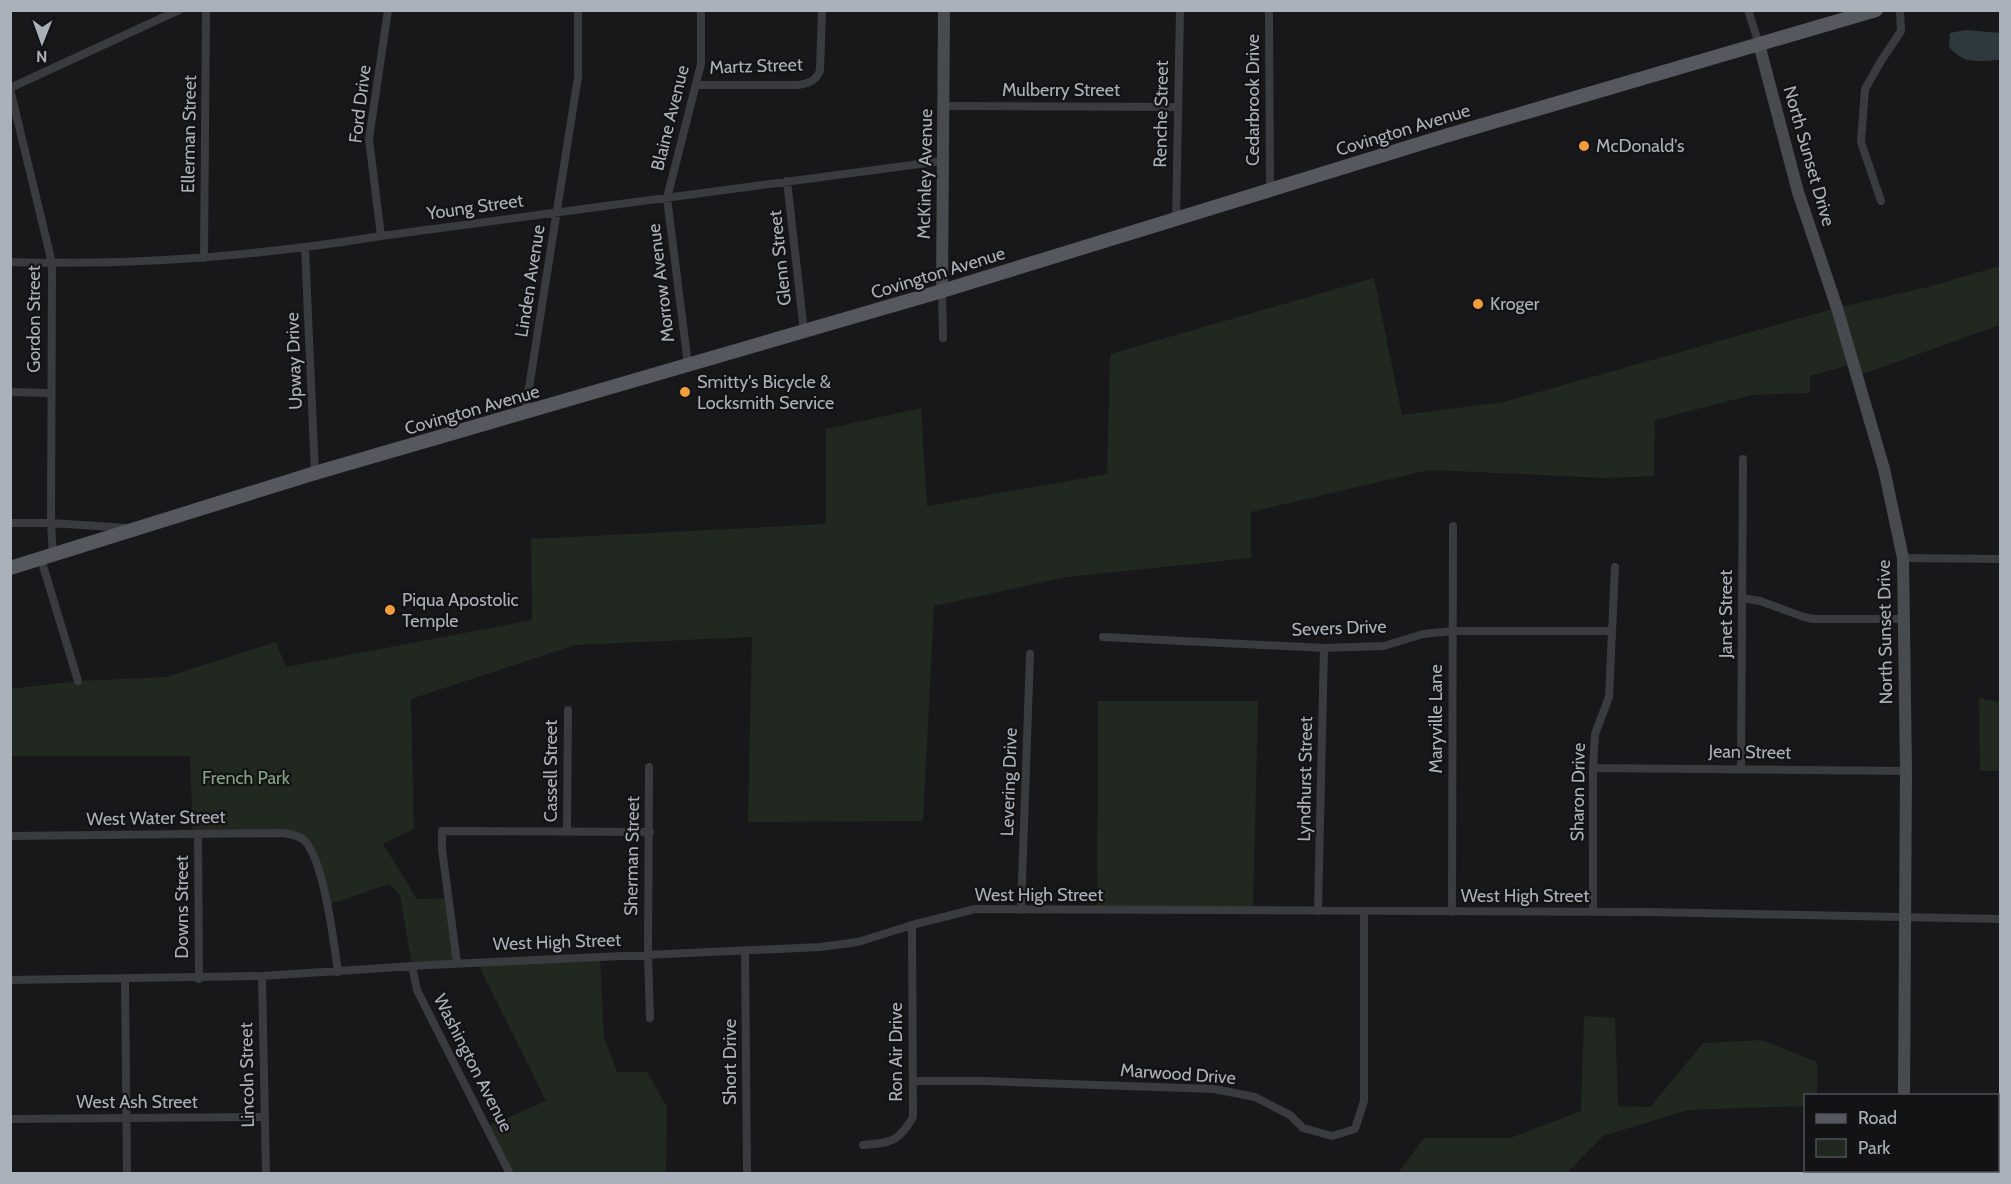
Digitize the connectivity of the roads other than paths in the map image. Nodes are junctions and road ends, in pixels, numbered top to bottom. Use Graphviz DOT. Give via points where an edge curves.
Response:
graph roads {
  1 [pos="151,10"];
  2 [pos="179,10"];
  3 [pos="206,10"];
  4 [pos="388,10"];
  5 [pos="578,10"];
  6 [pos="701,10"];
  7 [pos="822,10"];
  8 [pos="944,10"];
  9 [pos="1180,10"];
  10 [pos="1269,10"];
  11 [pos="1748,10"];
  12 [pos="1876,10"];
  13 [pos="1900,10"];
  14 [pos="155,21"];
  15 [pos="1759,44"];
  16 [pos="697,85"];
  17 [pos="10,88"];
  18 [pos="943,106"];
  19 [pos="1178,107"];
  20 [pos="942,161"];
  21 [pos="788,181"];
  22 [pos="1270,188"];
  23 [pos="667,198"];
  24 [pos="1881,201"];
  25 [pos="558,213"];
  26 [pos="1176,219"];
  27 [pos="381,236"];
  28 [pos="305,248"];
  29 [pos="204,258"];
  30 [pos="10,262"];
  31 [pos="52,263"];
  32 [pos="942,291"];
  33 [pos="804,332"];
  34 [pos="943,338"];
  35 [pos="688,365"];
  36 [pos="10,392"];
  37 [pos="51,393"];
  38 [pos="525,413"];
  39 [pos="1743,459"];
  40 [pos="315,473"];
  41 [pos="10,523"];
  42 [pos="51,523"];
  43 [pos="1453,526"];
  44 [pos="133,528"];
  45 [pos="47,556"];
  46 [pos="1903,558"];
  47 [pos="2001,559"];
  48 [pos="1615,567"];
  49 [pos="10,568"];
  50 [pos="1742,598"];
  51 [pos="1904,619"];
  52 [pos="1453,631"];
  53 [pos="1611,631"];
  54 [pos="1103,637"];
  55 [pos="1324,648"];
  56 [pos="1030,654"];
  57 [pos="78,681"];
  58 [pos="568,710"];
  59 [pos="649,767"];
  60 [pos="1593,768"];
  61 [pos="1741,769"];
  62 [pos="1906,771"];
  63 [pos="567,832"];
  64 [pos="650,832"];
  65 [pos="198,835"];
  66 [pos="10,836"];
  67 [pos="1021,910"];
  68 [pos="1318,911"];
  69 [pos="1364,912"];
  70 [pos="1452,912"];
  71 [pos="1593,912"];
  72 [pos="1905,917"];
  73 [pos="2001,919"];
  74 [pos="912,925"];
  75 [pos="746,951"];
  76 [pos="648,955"];
  77 [pos="457,963"];
  78 [pos="412,966"];
  79 [pos="338,972"];
  80 [pos="262,976"];
  81 [pos="125,979"];
  82 [pos="199,979"];
  83 [pos="10,980"];
  84 [pos="650,1018"];
  85 [pos="914,1081"];
  86 [pos="1904,1094"];
  87 [pos="265,1117"];
  88 [pos="126,1118"];
  89 [pos="10,1119"];
  90 [pos="863,1145"];
  91 [pos="127,1173"];
  92 [pos="266,1173"];
  93 [pos="510,1173"];
  94 [pos="747,1173"];
  1 -- 14 [label="street"];
  2 -- 14 [label="street"];
  3 -- 29 [label="street, Ellerman Street"];
  4 -- 27 [label="street, Ford Drive" via="369,139"];
  5 -- 25 [label="street, Linden Avenue" via="578,77"];
  6 -- 16 [label="street, Blaine Avenue"];
  7 -- 16 [label="street, Martz Street" via="822,60 816,79 798,85"];
  8 -- 18 [label="main road, McKinley Avenue"];
  9 -- 19 [label="street, Renche Street"];
  10 -- 22 [label="street, Cedarbrook Drive"];
  11 -- 15 [label="street"];
  12 -- 15 [label="main road, Covington Avenue"];
  13 -- 24 [label="street" via="1901,31 1865,89 1861,142"];
  14 -- 17 [label="street"];
  15 -- 22 [label="main road, Covington Avenue"];
  15 -- 46 [label="main road, North Sunset Drive" via="1798,192 1884,469"];
  16 -- 23 [label="street, Blaine Avenue"];
  17 -- 31 [label="street, Gordon Street"];
  18 -- 19 [label="street, Mulberry Street"];
  18 -- 20 [label="main road, McKinley Avenue"];
  19 -- 26 [label="street, Renche Street"];
  20 -- 21 [label="street, Young Street"];
  20 -- 32 [label="main road, McKinley Avenue"];
  21 -- 23 [label="street, Young Street"];
  21 -- 33 [label="street, Glenn Street"];
  22 -- 26 [label="main road, Covington Avenue"];
  23 -- 25 [label="street, Young Street"];
  23 -- 35 [label="street, Morrow Avenue"];
  25 -- 27 [label="street, Young Street"];
  25 -- 38 [label="street, Linden Avenue"];
  26 -- 32 [label="main road, Covington Avenue"];
  27 -- 28 [label="street, Young Street"];
  28 -- 29 [label="street, Young Street"];
  28 -- 40 [label="street, Upway Drive"];
  29 -- 31 [label="street, Young Street"];
  30 -- 31 [label="street, Young Street"];
  31 -- 37 [label="street, Gordon Street"];
  32 -- 33 [label="main road, Covington Avenue"];
  32 -- 34 [label="street, McKinley Avenue"];
  33 -- 35 [label="main road, Covington Avenue"];
  35 -- 38 [label="main road, Covington Avenue"];
  36 -- 37 [label="street"];
  37 -- 42 [label="street, Gordon Street"];
  38 -- 40 [label="main road, Covington Avenue"];
  39 -- 50 [label="street, Janet Street"];
  40 -- 44 [label="main road, Covington Avenue"];
  41 -- 42 [label="street"];
  42 -- 44 [label="street"];
  42 -- 45 [label="street, Gordon Street"];
  43 -- 52 [label="street, Maryville Lane"];
  44 -- 45 [label="main road, Covington Avenue"];
  45 -- 49 [label="main road, Covington Avenue"];
  45 -- 57 [label="street, Gordon Street"];
  46 -- 47 [label="street"];
  46 -- 51 [label="main road, North Sunset Drive"];
  48 -- 53 [label="street, Sharon Drive"];
  50 -- 51 [label="street" via="1813,619"];
  50 -- 61 [label="street, Janet Street"];
  51 -- 62 [label="main road, North Sunset Drive"];
  52 -- 53 [label="street, Severs Drive"];
  52 -- 55 [label="street, Severs Drive" via="1423,634 1384,646"];
  52 -- 70 [label="street, Maryville Lane"];
  53 -- 60 [label="street, Sharon Drive" via="1609,698 1595,734"];
  54 -- 55 [label="street, Severs Drive"];
  55 -- 68 [label="street, Lyndhurst Street"];
  56 -- 67 [label="street, Levering Drive"];
  58 -- 63 [label="street, Cassell Street"];
  59 -- 64 [label="street, Sherman Street"];
  60 -- 61 [label="street, Jean Street"];
  60 -- 71 [label="street, Sharon Drive"];
  61 -- 62 [label="street, Jean Street"];
  62 -- 72 [label="main road, North Sunset Drive"];
  63 -- 64 [label="street"];
  63 -- 77 [label="street" via="442,831"];
  64 -- 76 [label="street, Sherman Street"];
  65 -- 66 [label="street, West Water Street"];
  65 -- 79 [label="street, West Water Street" via="282,833 306,842 328,905"];
  65 -- 82 [label="street, Downs Street"];
  67 -- 68 [label="street, West High Street"];
  67 -- 74 [label="street, West High Street" via="975,909"];
  68 -- 69 [label="street, West High Street"];
  69 -- 70 [label="street, West High Street"];
  69 -- 85 [label="street, Marwood Drive" via="1364,1101 1355,1129 1332,1136 1303,1128 1290,1115 1255,1097 1214,1089"];
  70 -- 71 [label="street, West High Street"];
  71 -- 72 [label="street, West High Street"];
  72 -- 73 [label="street, West High Street"];
  72 -- 86 [label="main road, North Sunset Drive"];
  74 -- 75 [label="street, West High Street" via="858,942"];
  74 -- 85 [label="street, Ron Air Drive"];
  75 -- 76 [label="street, West High Street"];
  75 -- 94 [label="street, Short Drive"];
  76 -- 77 [label="street, West High Street"];
  76 -- 84 [label="street, Sherman Street"];
  77 -- 78 [label="street, West High Street"];
  78 -- 79 [label="street, West High Street"];
  78 -- 93 [label="street, Washington Avenue" via="417,990"];
  79 -- 80 [label="street, West High Street"];
  80 -- 82 [label="street, West High Street"];
  80 -- 87 [label="street, Lincoln Street"];
  81 -- 82 [label="street, West High Street"];
  81 -- 83 [label="street, West High Street"];
  81 -- 88 [label="street"];
  85 -- 90 [label="street, Ron Air Drive" via="913,1117 904,1134 888,1143"];
  87 -- 88 [label="street, West Ash Street"];
  87 -- 92 [label="street, Lincoln Street"];
  88 -- 89 [label="street, West Ash Street"];
  88 -- 91 [label="street"];
}
